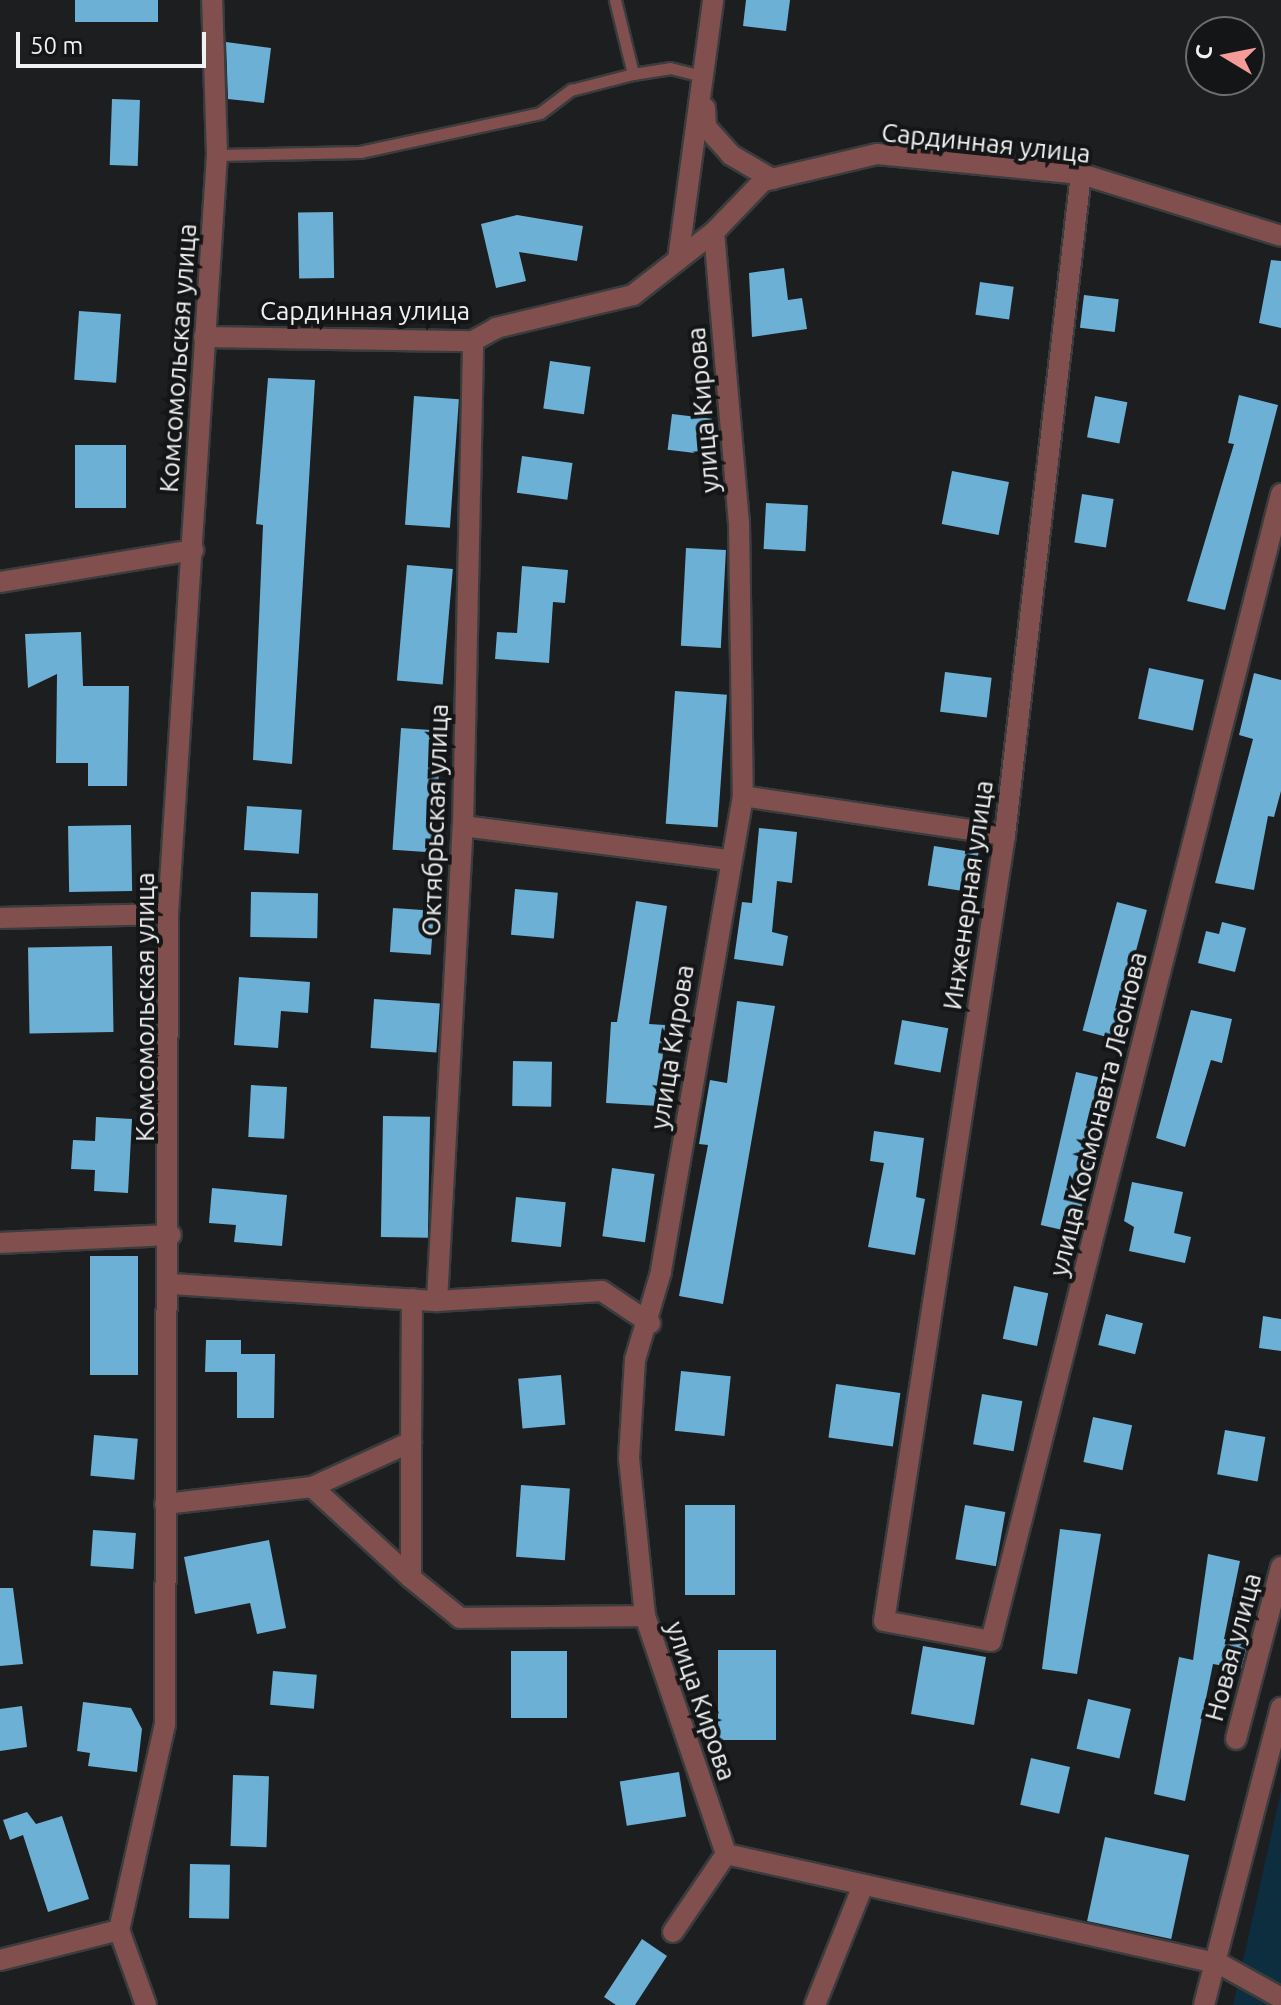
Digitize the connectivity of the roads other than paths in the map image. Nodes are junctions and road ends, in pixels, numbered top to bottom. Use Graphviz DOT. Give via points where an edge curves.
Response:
graph roads {
  1 [pos="212,0"];
  2 [pos="615,0"];
  3 [pos="713,0"];
  4 [pos="633,74"];
  5 [pos="703,76"];
  6 [pos="217,155"];
  7 [pos="1081,174"];
  8 [pos="772,179"];
  9 [pos="714,232"];
  10 [pos="1281,236"];
  11 [pos="678,260"];
  12 [pos="204,337"];
  13 [pos="473,341"];
  14 [pos="1281,494"];
  15 [pos="193,550"];
  16 [pos="0,582"];
  17 [pos="743,796"];
  18 [pos="463,826"];
  19 [pos="1005,835"];
  20 [pos="729,860"];
  21 [pos="168,914"];
  22 [pos="0,918"];
  23 [pos="171,1235"];
  24 [pos="0,1243"];
  25 [pos="172,1284"];
  26 [pos="412,1299"];
  27 [pos="437,1301"];
  28 [pos="650,1323"];
  29 [pos="411,1442"];
  30 [pos="312,1487"];
  31 [pos="165,1504"];
  32 [pos="1281,1567"];
  33 [pos="411,1578"];
  34 [pos="645,1616"];
  35 [pos="884,1621"];
  36 [pos="1281,1708"];
  37 [pos="1236,1739"];
  38 [pos="726,1854"];
  39 [pos="862,1888"];
  40 [pos="119,1930"];
  41 [pos="673,1932"];
  42 [pos="0,1960"];
  43 [pos="1220,1964"];
  44 [pos="1281,1998"];
  45 [pos="146,2005"];
  46 [pos="815,2005"];
  47 [pos="1204,2005"];
  1 -- 6 [label="street, Комсомольская улица"];
  2 -- 4 [label="lane"];
  3 -- 5 [label="street"];
  4 -- 5 [label="lane" via="670,68"];
  4 -- 6 [label="lane" via="571,90 540,113 459,133 360,152"];
  5 -- 8 [label="street" via="706,127 731,155"];
  5 -- 11 [label="street"];
  6 -- 12 [label="street, Комсомольская улица"];
  7 -- 8 [label="street, Сардинная улица" via="877,154"];
  7 -- 10 [label="street, Сардинная улица"];
  7 -- 19 [label="street, Инженерная улица"];
  8 -- 9 [label="street, Сардинная улица"];
  9 -- 11 [label="street, Сардинная улица"];
  9 -- 17 [label="street, улица Кирова" via="739,522"];
  11 -- 13 [label="street, Сардинная улица" via="633,295 496,328"];
  12 -- 13 [label="street, Сардинная улица"];
  12 -- 15 [label="street, Комсомольская улица"];
  13 -- 18 [label="street, Октябрьская улица"];
  14 -- 35 [label="street, улица Космонавта Леонова" via="991,1641"];
  15 -- 16 [label="street"];
  15 -- 21 [label="street, Комсомольская улица"];
  17 -- 19 [label="street"];
  17 -- 20 [label="street, улица Кирова"];
  18 -- 20 [label="street"];
  18 -- 27 [label="street, Октябрьская улица"];
  19 -- 35 [label="street, Инженерная улица"];
  20 -- 28 [label="street, улица Кирова"];
  21 -- 22 [label="street"];
  21 -- 23 [label="street, Комсомольская улица"];
  23 -- 24 [label="street"];
  23 -- 25 [label="street, Комсомольская улица"];
  25 -- 26 [label="street"];
  25 -- 31 [label="street, Комсомольская улица"];
  26 -- 27 [label="street"];
  26 -- 29 [label="street"];
  27 -- 28 [label="street" via="602,1291"];
  28 -- 34 [label="street, улица Кирова" via="635,1360 629,1458"];
  29 -- 30 [label="street"];
  29 -- 33 [label="street"];
  30 -- 31 [label="street"];
  30 -- 33 [label="street"];
  31 -- 40 [label="street, Комсомольская улица" via="165,1725"];
  32 -- 37 [label="street, Новая улица"];
  33 -- 34 [label="street" via="460,1618"];
  34 -- 38 [label="street, улица Кирова"];
  36 -- 43 [label="street"];
  38 -- 39 [label="street"];
  38 -- 41 [label="street"];
  39 -- 43 [label="street"];
  39 -- 46 [label="street"];
  40 -- 42 [label="street"];
  40 -- 45 [label="street"];
  43 -- 44 [label="street"];
  43 -- 47 [label="street"];
}
